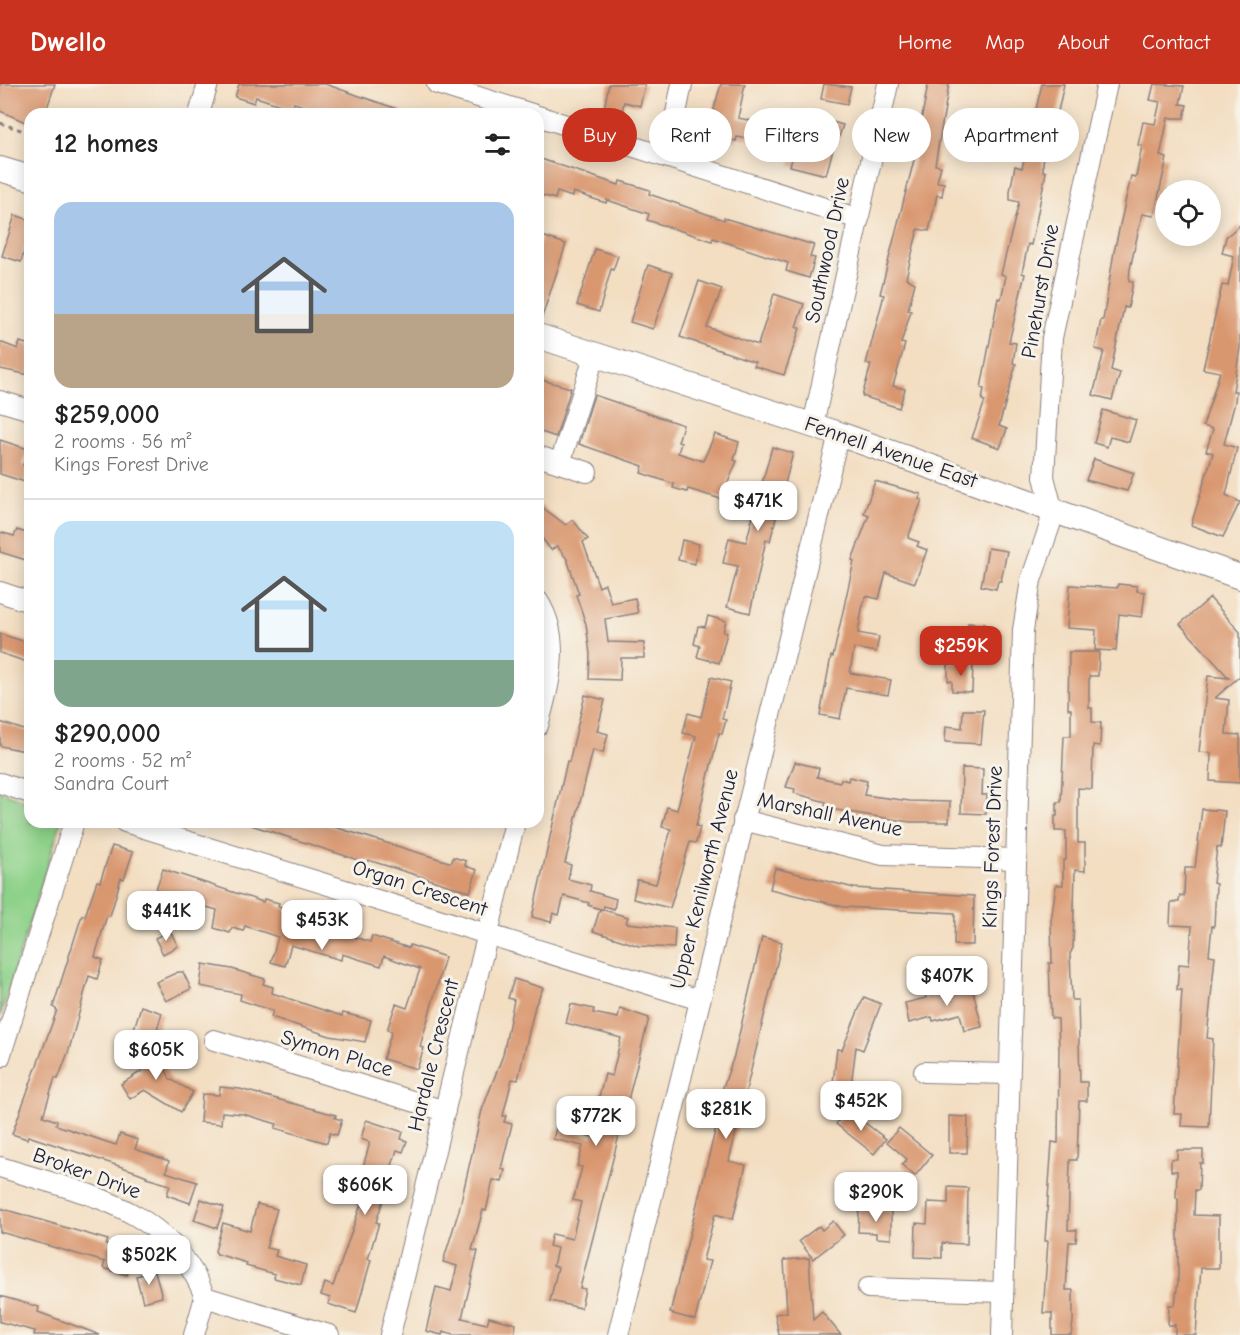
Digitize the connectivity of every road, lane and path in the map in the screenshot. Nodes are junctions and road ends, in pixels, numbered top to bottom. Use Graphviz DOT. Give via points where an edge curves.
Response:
graph roads {
  1 [pos="208,84"];
  2 [pos="437,84"];
  3 [pos="682,84"];
  4 [pos="888,84"];
  5 [pos="1107,84"];
  6 [pos="201,108"];
  7 [pos="513,108"];
  8 [pos="677,108"];
  9 [pos="544,118"];
  10 [pos="0,123"];
  11 [pos="24,131"];
  12 [pos="649,151"];
  13 [pos="682,162"];
  14 [pos="0,169"];
  15 [pos="24,176"];
  16 [pos="859,219"];
  17 [pos="544,338"];
  18 [pos="595,354"];
  19 [pos="0,400"];
  20 [pos="24,408"];
  21 [pos="813,425"];
  22 [pos="839,434"];
  23 [pos="544,458"];
  24 [pos="560,463"];
  25 [pos="587,472"];
  26 [pos="1052,508"];
  27 [pos="1240,577"];
  28 [pos="0,592"];
  29 [pos="24,600"];
  30 [pos="544,616"];
  31 [pos="544,702"];
  32 [pos="0,783"];
  33 [pos="24,791"];
  34 [pos="743,820"];
  35 [pos="72,828"];
  36 [pos="144,828"];
  37 [pos="514,828"];
  38 [pos="1016,859"];
  39 [pos="488,935"];
  40 [pos="700,1000"];
  41 [pos="214,1040"];
  42 [pos="0,1057"];
  43 [pos="924,1072"];
  44 [pos="1008,1074"];
  45 [pos="445,1111"];
  46 [pos="0,1167"];
  47 [pos="868,1288"];
  48 [pos="1003,1292"];
  49 [pos="205,1298"];
  50 [pos="194,1335"];
  51 [pos="329,1335"];
  52 [pos="390,1335"];
  53 [pos="618,1335"];
  54 [pos="1002,1335"];
  1 -- 6 [label="street"];
  2 -- 7 [label="street"];
  3 -- 8 [label="street"];
  4 -- 16 [label="street, Southwood Drive"];
  5 -- 26 [label="street, Pinehurst Drive" via="1052,338 1044,477"];
  9 -- 12 [label="street"];
  10 -- 11 [label="path"];
  13 -- 16 [label="street"];
  14 -- 15 [label="main road"];
  16 -- 21 [label="street, Southwood Drive"];
  17 -- 18 [label="main road, Fennell Avenue East"];
  18 -- 21 [label="main road, Fennell Avenue East"];
  18 -- 24 [label="street"];
  19 -- 20 [label="street"];
  21 -- 22 [label="main road, Fennell Avenue East"];
  22 -- 26 [label="main road, Fennell Avenue East"];
  22 -- 34 [label="street, Upper Kenilworth Avenue"];
  23 -- 24 [label="street"];
  24 -- 25 [label="street"];
  26 -- 27 [label="main road, Fennell Avenue East"];
  26 -- 38 [label="street, Kings Forest Drive" via="1031,580 1023,630"];
  28 -- 29 [label="street"];
  30 -- 31 [label="street" via="553,638 552,671"];
  32 -- 33 [label="street"];
  34 -- 38 [label="street, Marshall Avenue" via="884,855"];
  34 -- 40 [label="street, Upper Kenilworth Avenue"];
  35 -- 42 [label="street"];
  36 -- 39 [label="street, Organ Crescent"];
  37 -- 39 [label="street, Hardale Crescent"];
  38 -- 44 [label="street, Kings Forest Drive"];
  39 -- 40 [label="street, Organ Crescent"];
  39 -- 45 [label="street, Hardale Crescent"];
  40 -- 53 [label="street, Upper Kenilworth Avenue"];
  41 -- 45 [label="street, Symon Place"];
  43 -- 44 [label="street"];
  44 -- 48 [label="street, Kings Forest Drive"];
  45 -- 52 [label="street, Hardale Crescent"];
  46 -- 49 [label="street, Broker Drive" via="125,1208 157,1228 181,1256"];
  47 -- 48 [label="street"];
  48 -- 54 [label="street, Kings Forest Drive"];
  49 -- 50 [label="street"];
  49 -- 51 [label="street"];
}
